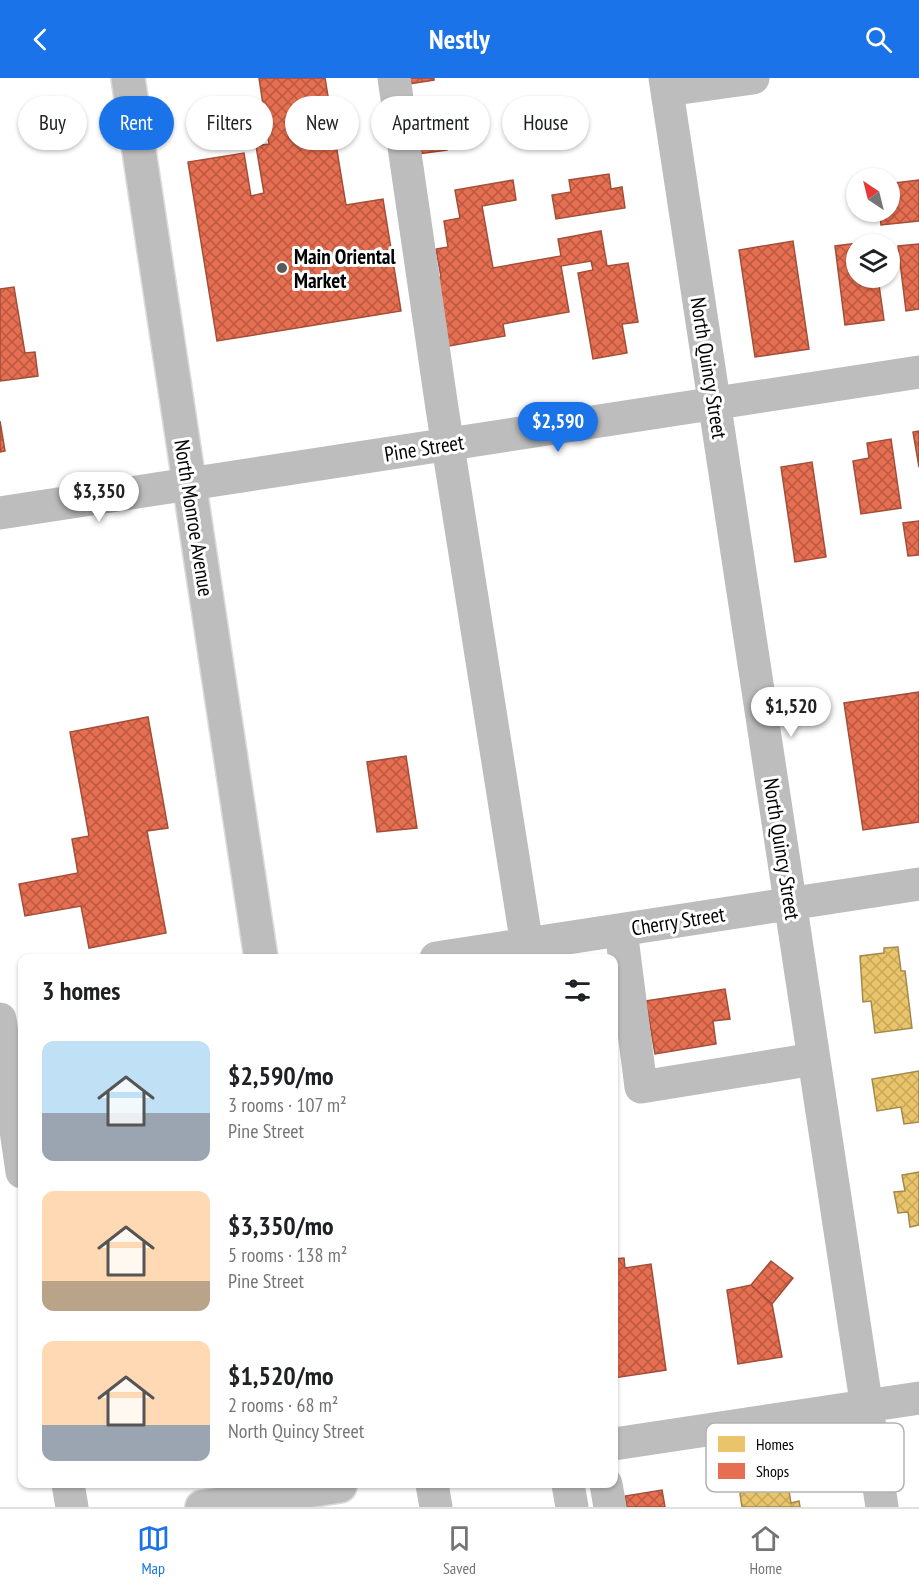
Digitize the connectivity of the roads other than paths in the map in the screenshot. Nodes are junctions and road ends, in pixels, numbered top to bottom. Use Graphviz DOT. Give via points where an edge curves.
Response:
graph roads {
  1 [pos="128,78"];
  2 [pos="394,78"];
  3 [pos="753,78"];
  4 [pos="666,84"];
  5 [pos="919,372"];
  6 [pos="714,403"];
  7 [pos="447,444"];
  8 [pos="189,484"];
  9 [pos="0,513"];
  10 [pos="919,884"];
  11 [pos="790,904"];
  12 [pos="621,930"];
  13 [pos="528,952"];
  14 [pos="260,954"];
  15 [pos="497,954"];
  16 [pos="6,1022"];
  17 [pos="814,1059"];
  18 [pos="18,1134"];
  19 [pos="919,1398"];
  20 [pos="866,1406"];
  21 [pos="753,1423"];
  22 [pos="869,1423"];
  23 [pos="706,1430"];
  24 [pos="618,1443"];
  25 [pos="69,1488"];
  26 [pos="433,1488"];
  27 [pos="607,1488"];
  28 [pos="344,1490"];
  29 [pos="880,1492"];
  30 [pos="72,1507"];
  31 [pos="202,1507"];
  32 [pos="436,1507"];
  33 [pos="610,1507"];
  34 [pos="882,1507"];
  1 -- 8 [label="street, North Monroe Avenue"];
  2 -- 7 [label="street"];
  3 -- 4 [label="street"];
  4 -- 6 [label="street, North Quincy Street"];
  5 -- 6 [label="street, Pine Street"];
  6 -- 7 [label="street, Pine Street"];
  6 -- 11 [label="street, North Quincy Street"];
  7 -- 8 [label="street, Pine Street"];
  7 -- 13 [label="street"];
  8 -- 9 [label="street, Pine Street"];
  8 -- 14 [label="street, North Monroe Avenue"];
  10 -- 11 [label="street, Cherry Street"];
  11 -- 12 [label="street, Cherry Street"];
  11 -- 17 [label="street, North Quincy Street"];
  12 -- 13 [label="street, Cherry Street"];
  12 -- 17 [label="street" via="641,1087"];
  13 -- 15 [label="street, Cherry Street"];
  16 -- 18 [label="street"];
  17 -- 20 [label="street, North Quincy Street"];
  19 -- 20 [label="street"];
  20 -- 21 [label="street"];
  20 -- 22 [label="street, North Quincy Street"];
  23 -- 24 [label="street"];
  25 -- 30 [label="street"];
  26 -- 32 [label="street"];
  27 -- 33 [label="street"];
  28 -- 31 [label="street"];
  29 -- 34 [label="street, North Quincy Street"];
}
